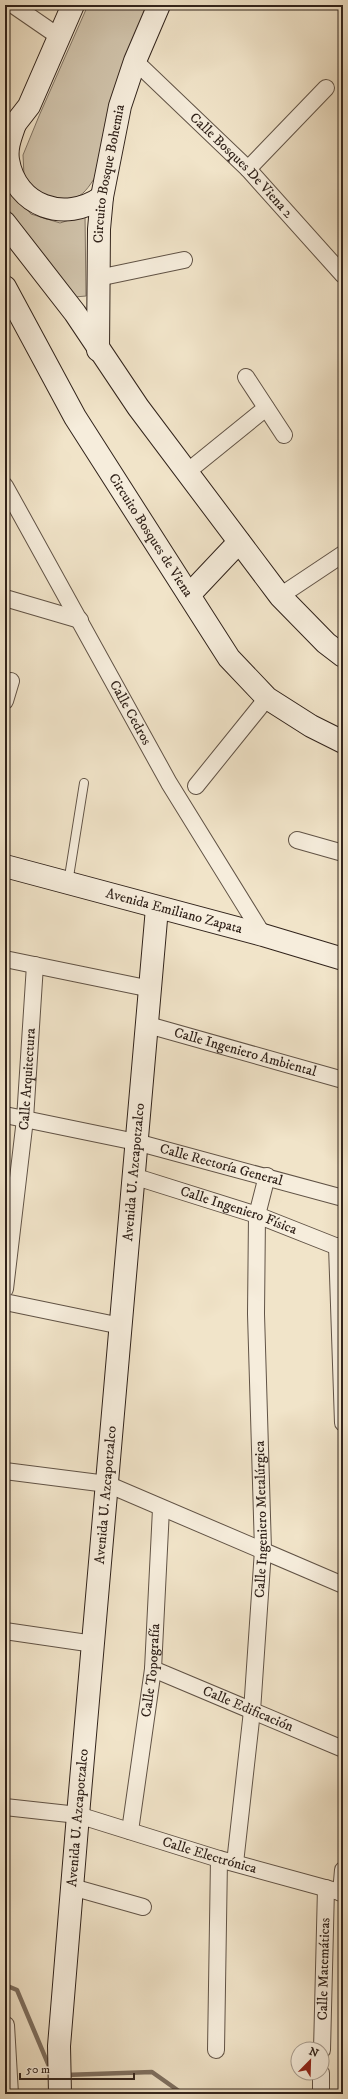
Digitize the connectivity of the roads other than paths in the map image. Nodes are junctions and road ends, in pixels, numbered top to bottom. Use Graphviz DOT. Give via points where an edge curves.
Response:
graph roads {
  1 [pos="13,5"];
  2 [pos="73,5"];
  3 [pos="159,5"];
  4 [pos="58,36"];
  5 [pos="135,61"];
  6 [pos="326,88"];
  7 [pos="10,127"];
  8 [pos="248,169"];
  9 [pos="102,198"];
  10 [pos="5,223"];
  11 [pos="184,260"];
  12 [pos="343,275"];
  13 [pos="98,278"];
  14 [pos="5,287"];
  15 [pos="98,350"];
  16 [pos="246,377"];
  17 [pos="266,408"];
  18 [pos="284,435"];
  19 [pos="187,472"];
  20 [pos="5,486"];
  21 [pos="239,542"];
  22 [pos="343,554"];
  23 [pos="189,595"];
  24 [pos="280,596"];
  25 [pos="5,598"];
  26 [pos="80,620"];
  27 [pos="343,656"];
  28 [pos="11,681"];
  29 [pos="267,698"];
  30 [pos="5,701"];
  31 [pos="343,742"];
  32 [pos="84,783"];
  33 [pos="196,786"];
  34 [pos="297,840"];
  35 [pos="343,853"];
  36 [pos="5,866"];
  37 [pos="68,883"];
  38 [pos="157,908"];
  39 [pos="263,935"];
  40 [pos="5,959"];
  41 [pos="343,959"];
  42 [pos="35,965"];
  43 [pos="151,989"];
  44 [pos="148,1025"];
  45 [pos="343,1080"];
  46 [pos="5,1115"];
  47 [pos="25,1119"];
  48 [pos="136,1142"];
  49 [pos="133,1176"];
  50 [pos="267,1176"];
  51 [pos="343,1198"];
  52 [pos="258,1215"];
  53 [pos="340,1248"];
  54 [pos="5,1289"];
  55 [pos="5,1302"];
  56 [pos="121,1326"];
  57 [pos="343,1423"];
  58 [pos="5,1471"];
  59 [pos="107,1484"];
  60 [pos="160,1509"];
  61 [pos="263,1550"];
  62 [pos="343,1585"];
  63 [pos="5,1631"];
  64 [pos="94,1644"];
  65 [pos="153,1669"];
  66 [pos="252,1711"];
  67 [pos="343,1749"];
  68 [pos="5,1807"];
  69 [pos="78,1815"];
  70 [pos="130,1831"];
  71 [pos="219,1859"];
  72 [pos="235,1863"];
  73 [pos="343,1870"];
  74 [pos="72,1887"];
  75 [pos="326,1888"];
  76 [pos="342,1893"];
  77 [pos="143,1907"];
  78 [pos="6,2025"];
  79 [pos="322,2041"];
  80 [pos="216,2050"];
  81 [pos="322,2081"];
  82 [pos="60,2089"];
  83 [pos="10,2094"];
  84 [pos="321,2094"];
  1 -- 4 [label="street"];
  2 -- 4 [label="street"];
  3 -- 5 [label="street, Circuito Bosque Bohemia"];
  4 -- 7 [label="street" via="29,106"];
  5 -- 8 [label="street, Calle Bosques De Viena 2"];
  5 -- 9 [label="street, Circuito Bosque Bohemia" via="120,106"];
  6 -- 8 [label="street"];
  7 -- 9 [label="street" via="8,159 13,177 23,192 37,203 54,210 73,211 90,206"];
  8 -- 12 [label="street, Calle Bosques De Viena 2"];
  9 -- 13 [label="street, Circuito Bosque Bohemia"];
  10 -- 15 [label="street" via="75,313"];
  11 -- 13 [label="street"];
  13 -- 15 [label="street, Circuito Bosque Bohemia"];
  14 -- 23 [label="street, Circuito Bosques de Viena" via="75,417"];
  15 -- 19 [label="street"];
  16 -- 17 [label="street"];
  17 -- 18 [label="street"];
  17 -- 19 [label="street"];
  19 -- 21 [label="street"];
  20 -- 26 [label="street, Calle Cedros"];
  21 -- 23 [label="street"];
  21 -- 24 [label="street"];
  22 -- 24 [label="street"];
  23 -- 29 [label="street, Circuito Bosques de Viena" via="229,658"];
  24 -- 27 [label="street" via="326,643"];
  25 -- 26 [label="street"];
  26 -- 39 [label="street, Calle Cedros" via="169,783"];
  28 -- 30 [label="street"];
  29 -- 31 [label="street, Circuito Bosques de Viena" via="311,726"];
  29 -- 33 [label="street"];
  32 -- 37 [label="lane"];
  34 -- 35 [label="street"];
  36 -- 37 [label="street, Avenida Emiliano Zapata"];
  37 -- 38 [label="street, Avenida Emiliano Zapata"];
  38 -- 39 [label="street, Avenida Emiliano Zapata"];
  38 -- 43 [label="street, Avenida U. Azcapotzalco"];
  39 -- 41 [label="street, Avenida Emiliano Zapata"];
  40 -- 42 [label="street"];
  42 -- 43 [label="street"];
  42 -- 47 [label="street, Calle Arquitectura"];
  43 -- 44 [label="street, Avenida U. Azcapotzalco"];
  44 -- 45 [label="street, Calle Ingeniero Ambiental"];
  44 -- 48 [label="street, Avenida U. Azcapotzalco"];
  46 -- 47 [label="street, Calle Rectoría General"];
  47 -- 48 [label="street, Calle Rectoría General"];
  47 -- 54 [label="street, Calle Arquitectura"];
  48 -- 49 [label="street, Avenida U. Azcapotzalco"];
  48 -- 50 [label="street, Calle Rectoría General"];
  49 -- 52 [label="street, Calle Ingeniero Física"];
  49 -- 56 [label="street, Avenida U. Azcapotzalco"];
  50 -- 51 [label="street, Calle Rectoría General"];
  50 -- 52 [label="street, Calle Ingeniero Metalúrgica"];
  52 -- 53 [label="street, Calle Ingeniero Física"];
  52 -- 61 [label="street, Calle Ingeniero Metalúrgica" via="256,1314"];
  53 -- 57 [label="street"];
  55 -- 56 [label="street"];
  56 -- 59 [label="street, Avenida U. Azcapotzalco"];
  58 -- 59 [label="street"];
  59 -- 60 [label="street"];
  59 -- 64 [label="street, Avenida U. Azcapotzalco"];
  60 -- 61 [label="street"];
  60 -- 65 [label="street, Calle Topografía"];
  61 -- 62 [label="street"];
  61 -- 66 [label="street, Calle Ingeniero Metalúrgica"];
  63 -- 64 [label="street"];
  64 -- 69 [label="street, Avenida U. Azcapotzalco"];
  65 -- 66 [label="street, Calle Edificación"];
  65 -- 70 [label="street, Calle Topografía"];
  66 -- 67 [label="street, Calle Edificación"];
  66 -- 72 [label="street, Calle Ingeniero Metalúrgica"];
  68 -- 69 [label="street, Calle Electrónica"];
  69 -- 70 [label="street, Calle Electrónica"];
  69 -- 74 [label="street, Avenida U. Azcapotzalco"];
  70 -- 71 [label="street, Calle Electrónica"];
  71 -- 72 [label="street, Calle Electrónica"];
  71 -- 80 [label="street"];
  72 -- 75 [label="street, Calle Electrónica"];
  73 -- 76 [label="street"];
  74 -- 77 [label="street"];
  74 -- 82 [label="street, Avenida U. Azcapotzalco" via="59,2046"];
  75 -- 76 [label="street, Calle Electrónica"];
  75 -- 79 [label="street, Calle Matemáticas"];
  78 -- 83 [label="street"];
  81 -- 84 [label="street"];
}
